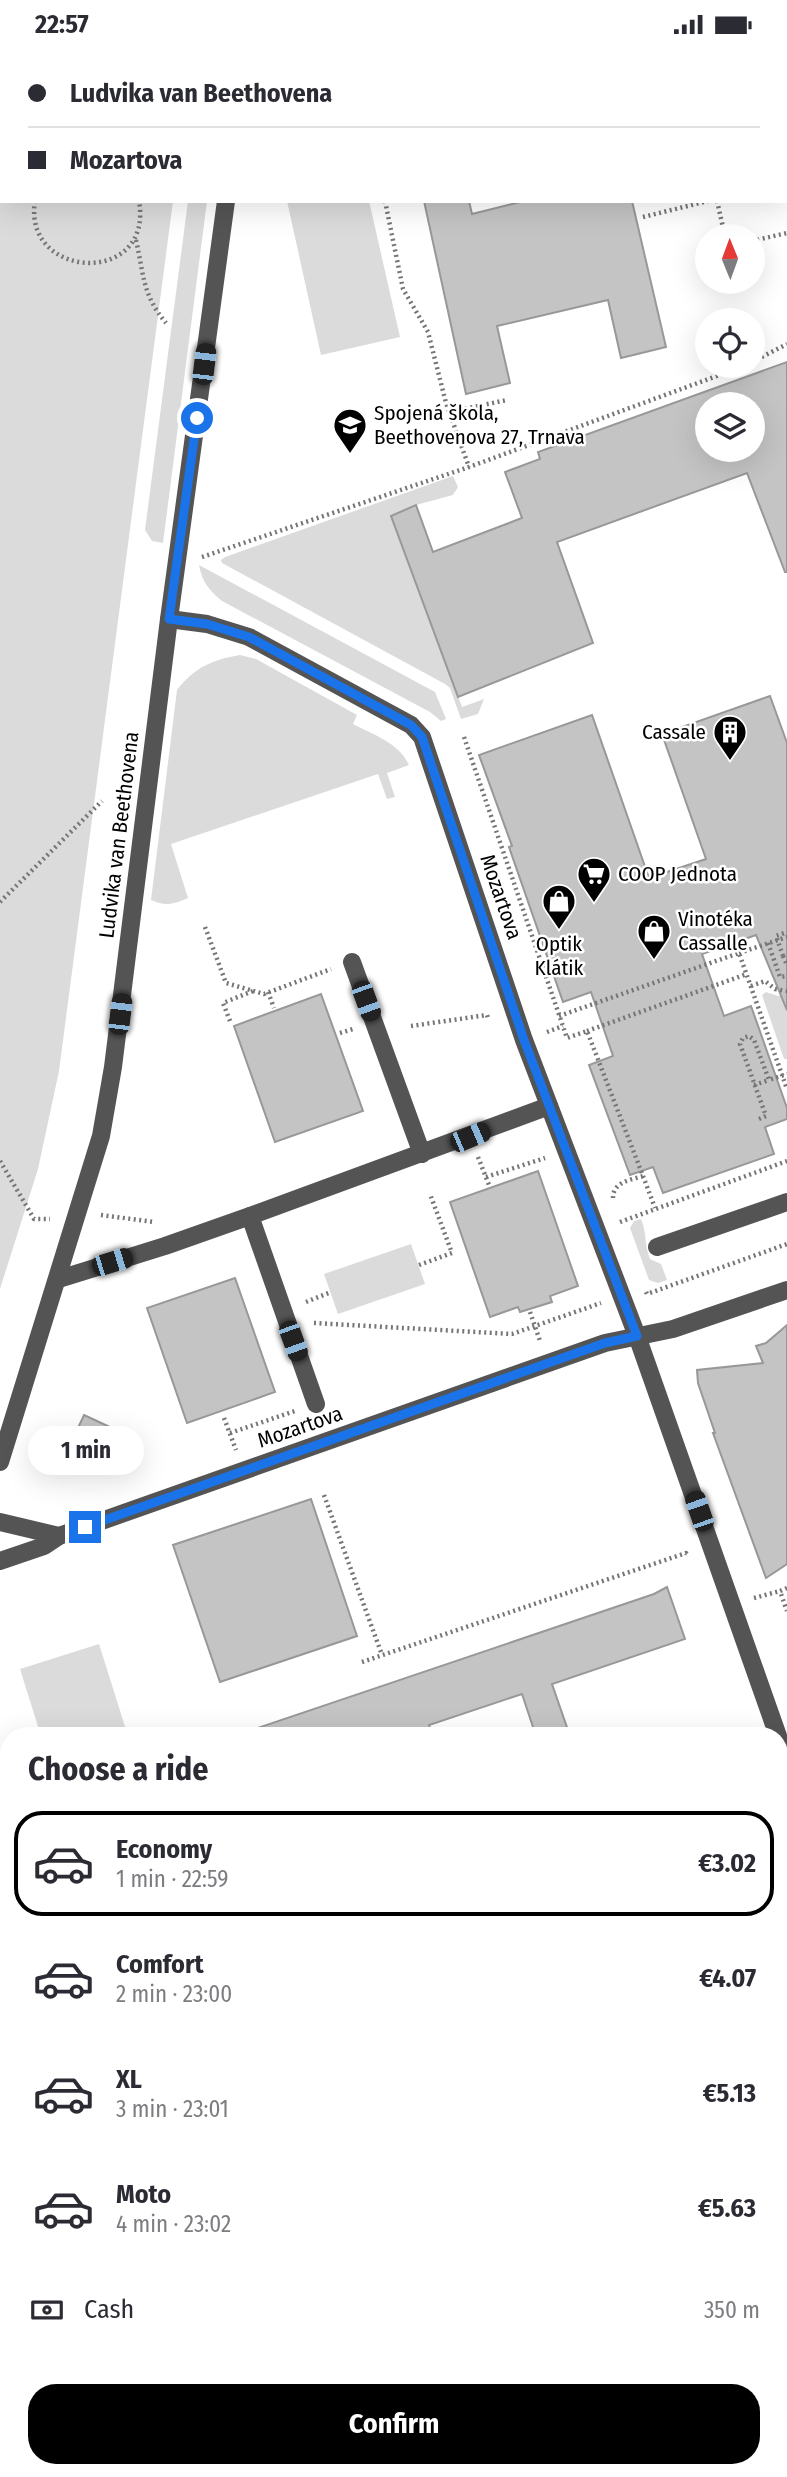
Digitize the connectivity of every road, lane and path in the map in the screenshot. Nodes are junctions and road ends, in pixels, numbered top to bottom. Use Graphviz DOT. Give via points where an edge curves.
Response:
graph roads {
  1 [pos="35,203"];
  2 [pos="139,203"];
  3 [pos="226,203"];
  4 [pos="385,203"];
  5 [pos="700,203"];
  6 [pos="717,203"];
  7 [pos="643,217"];
  8 [pos="722,224"];
  9 [pos="787,233"];
  10 [pos="765,238"];
  11 [pos="135,239"];
  12 [pos="166,323"];
  13 [pos="787,344"];
  14 [pos="765,355"];
  15 [pos="711,378"];
  16 [pos="507,400"];
  17 [pos="449,412"];
  18 [pos="469,467"];
  19 [pos="201,558"];
  20 [pos="169,619"];
  21 [pos="464,737"];
  22 [pos="102,801"];
  23 [pos="0,902"];
  24 [pos="205,927"];
  25 [pos="787,934"];
  26 [pos="768,943"];
  27 [pos="739,953"];
  28 [pos="352,961"];
  29 [pos="787,965"];
  30 [pos="747,974"];
  31 [pos="787,976"];
  32 [pos="751,986"];
  33 [pos="254,991"];
  34 [pos="787,991"];
  35 [pos="268,992"];
  36 [pos="274,1008"];
  37 [pos="487,1016"];
  38 [pos="559,1016"];
  39 [pos="230,1021"];
  40 [pos="411,1026"];
  41 [pos="563,1026"];
  42 [pos="587,1031"];
  43 [pos="540,1035"];
  44 [pos="784,1075"];
  45 [pos="769,1080"];
  46 [pos="746,1081"];
  47 [pos="753,1082"];
  48 [pos="787,1089"];
  49 [pos="549,1106"];
  50 [pos="759,1119"];
  51 [pos="422,1154"];
  52 [pos="553,1155"];
  53 [pos="787,1161"];
  54 [pos="643,1176"];
  55 [pos="486,1178"];
  56 [pos="430,1194"];
  57 [pos="787,1202"];
  58 [pos="655,1208"];
  59 [pos="250,1216"];
  60 [pos="620,1222"];
  61 [pos="597,1230"];
  62 [pos="624,1233"];
  63 [pos="787,1244"];
  64 [pos="657,1247"];
  65 [pos="419,1265"];
  66 [pos="58,1279"];
  67 [pos="643,1284"];
  68 [pos="787,1290"];
  69 [pos="599,1291"];
  70 [pos="530,1312"];
  71 [pos="286,1320"];
  72 [pos="535,1327"];
  73 [pos="637,1336"];
  74 [pos="544,1351"];
  75 [pos="316,1403"];
  76 [pos="224,1418"];
  77 [pos="230,1433"];
  78 [pos="238,1458"];
  79 [pos="0,1462"];
  80 [pos="324,1495"];
  81 [pos="0,1522"];
  82 [pos="59,1536"];
  83 [pos="0,1561"];
  84 [pos="691,1565"];
  85 [pos="787,1588"];
  86 [pos="787,1611"];
  87 [pos="382,1655"];
  88 [pos="362,1662"];
  89 [pos="774,1727"];
  1 -- 11 [label="path" via="40,234 69,261 107,261"];
  2 -- 11 [label="path" via="140,226"];
  3 -- 20 [label="street, Ludvika van Beethovena"];
  4 -- 17 [label="path" via="403,289 428,332"];
  5 -- 7 [label="path"];
  6 -- 8 [label="path"];
  9 -- 10 [label="path"];
  11 -- 12 [label="path" via="143,282"];
  13 -- 14 [label="path"];
  15 -- 18 [label="path"];
  16 -- 17 [label="path"];
  17 -- 18 [label="path"];
  18 -- 19 [label="path"];
  20 -- 49 [label="street, Mozartova" via="249,637 411,725 422,737"];
  20 -- 66 [label="street, Ludvika van Beethovena" via="113,1067 101,1136"];
  21 -- 38 [label="path"];
  22 -- 23 [label="path"];
  24 -- 33 [label="path" via="226,983"];
  25 -- 26 [label="path"];
  25 -- 29 [label="path, bridge" via="776,936"];
  26 -- 27 [label="path"];
  26 -- 31 [label="path" via="780,977"];
  27 -- 30 [label="path"];
  27 -- 38 [label="path"];
  28 -- 35 [label="path"];
  28 -- 51 [label="street"];
  30 -- 32 [label="path"];
  30 -- 42 [label="path"];
  32 -- 34 [label="path" via="765,981"];
  32 -- 44 [label="path"];
  33 -- 35 [label="path"];
  33 -- 39 [label="path" via="223,1003"];
  35 -- 36 [label="path"];
  37 -- 40 [label="path"];
  38 -- 41 [label="path"];
  41 -- 42 [label="path" via="567,1038"];
  41 -- 43 [label="path"];
  42 -- 54 [label="path"];
  44 -- 45 [label="path"];
  44 -- 48 [label="path"];
  45 -- 47 [label="path"];
  45 -- 47 [label="path" via="749,1036 740,1044"];
  46 -- 47 [label="path"];
  47 -- 50 [label="path" via="766,1116"];
  49 -- 51 [label="street"];
  49 -- 61 [label="street, Mozartova"];
  51 -- 59 [label="street"];
  52 -- 55 [label="path"];
  53 -- 58 [label="path"];
  54 -- 58 [label="path"];
  54 -- 60 [label="path" via="613,1190"];
  56 -- 65 [label="path" via="452,1253"];
  57 -- 64 [label="street"];
  58 -- 60 [label="path"];
  59 -- 66 [label="street"];
  59 -- 71 [label="street"];
  60 -- 61 [label="path"];
  60 -- 62 [label="path"];
  61 -- 73 [label="street, Mozartova"];
  63 -- 67 [label="path" via="647,1294"];
  66 -- 79 [label="street, Ludvika van Beethovena"];
  68 -- 73 [label="street" via="673,1329"];
  69 -- 72 [label="path" via="603,1302"];
  70 -- 72 [label="path"];
  71 -- 72 [label="path" via="512,1334"];
  71 -- 75 [label="street"];
  72 -- 74 [label="path"];
  73 -- 82 [label="street, Mozartova" via="605,1343"];
  73 -- 89 [label="street, Mozartova"];
  75 -- 77 [label="path"];
  76 -- 77 [label="path"];
  77 -- 78 [label="path"];
  80 -- 87 [label="path"];
  81 -- 82 [label="street"];
  82 -- 83 [label="street, Mozartova"];
  84 -- 87 [label="path" via="686,1553"];
  85 -- 86 [label="path" via="780,1591"];
  87 -- 88 [label="path"];
}
